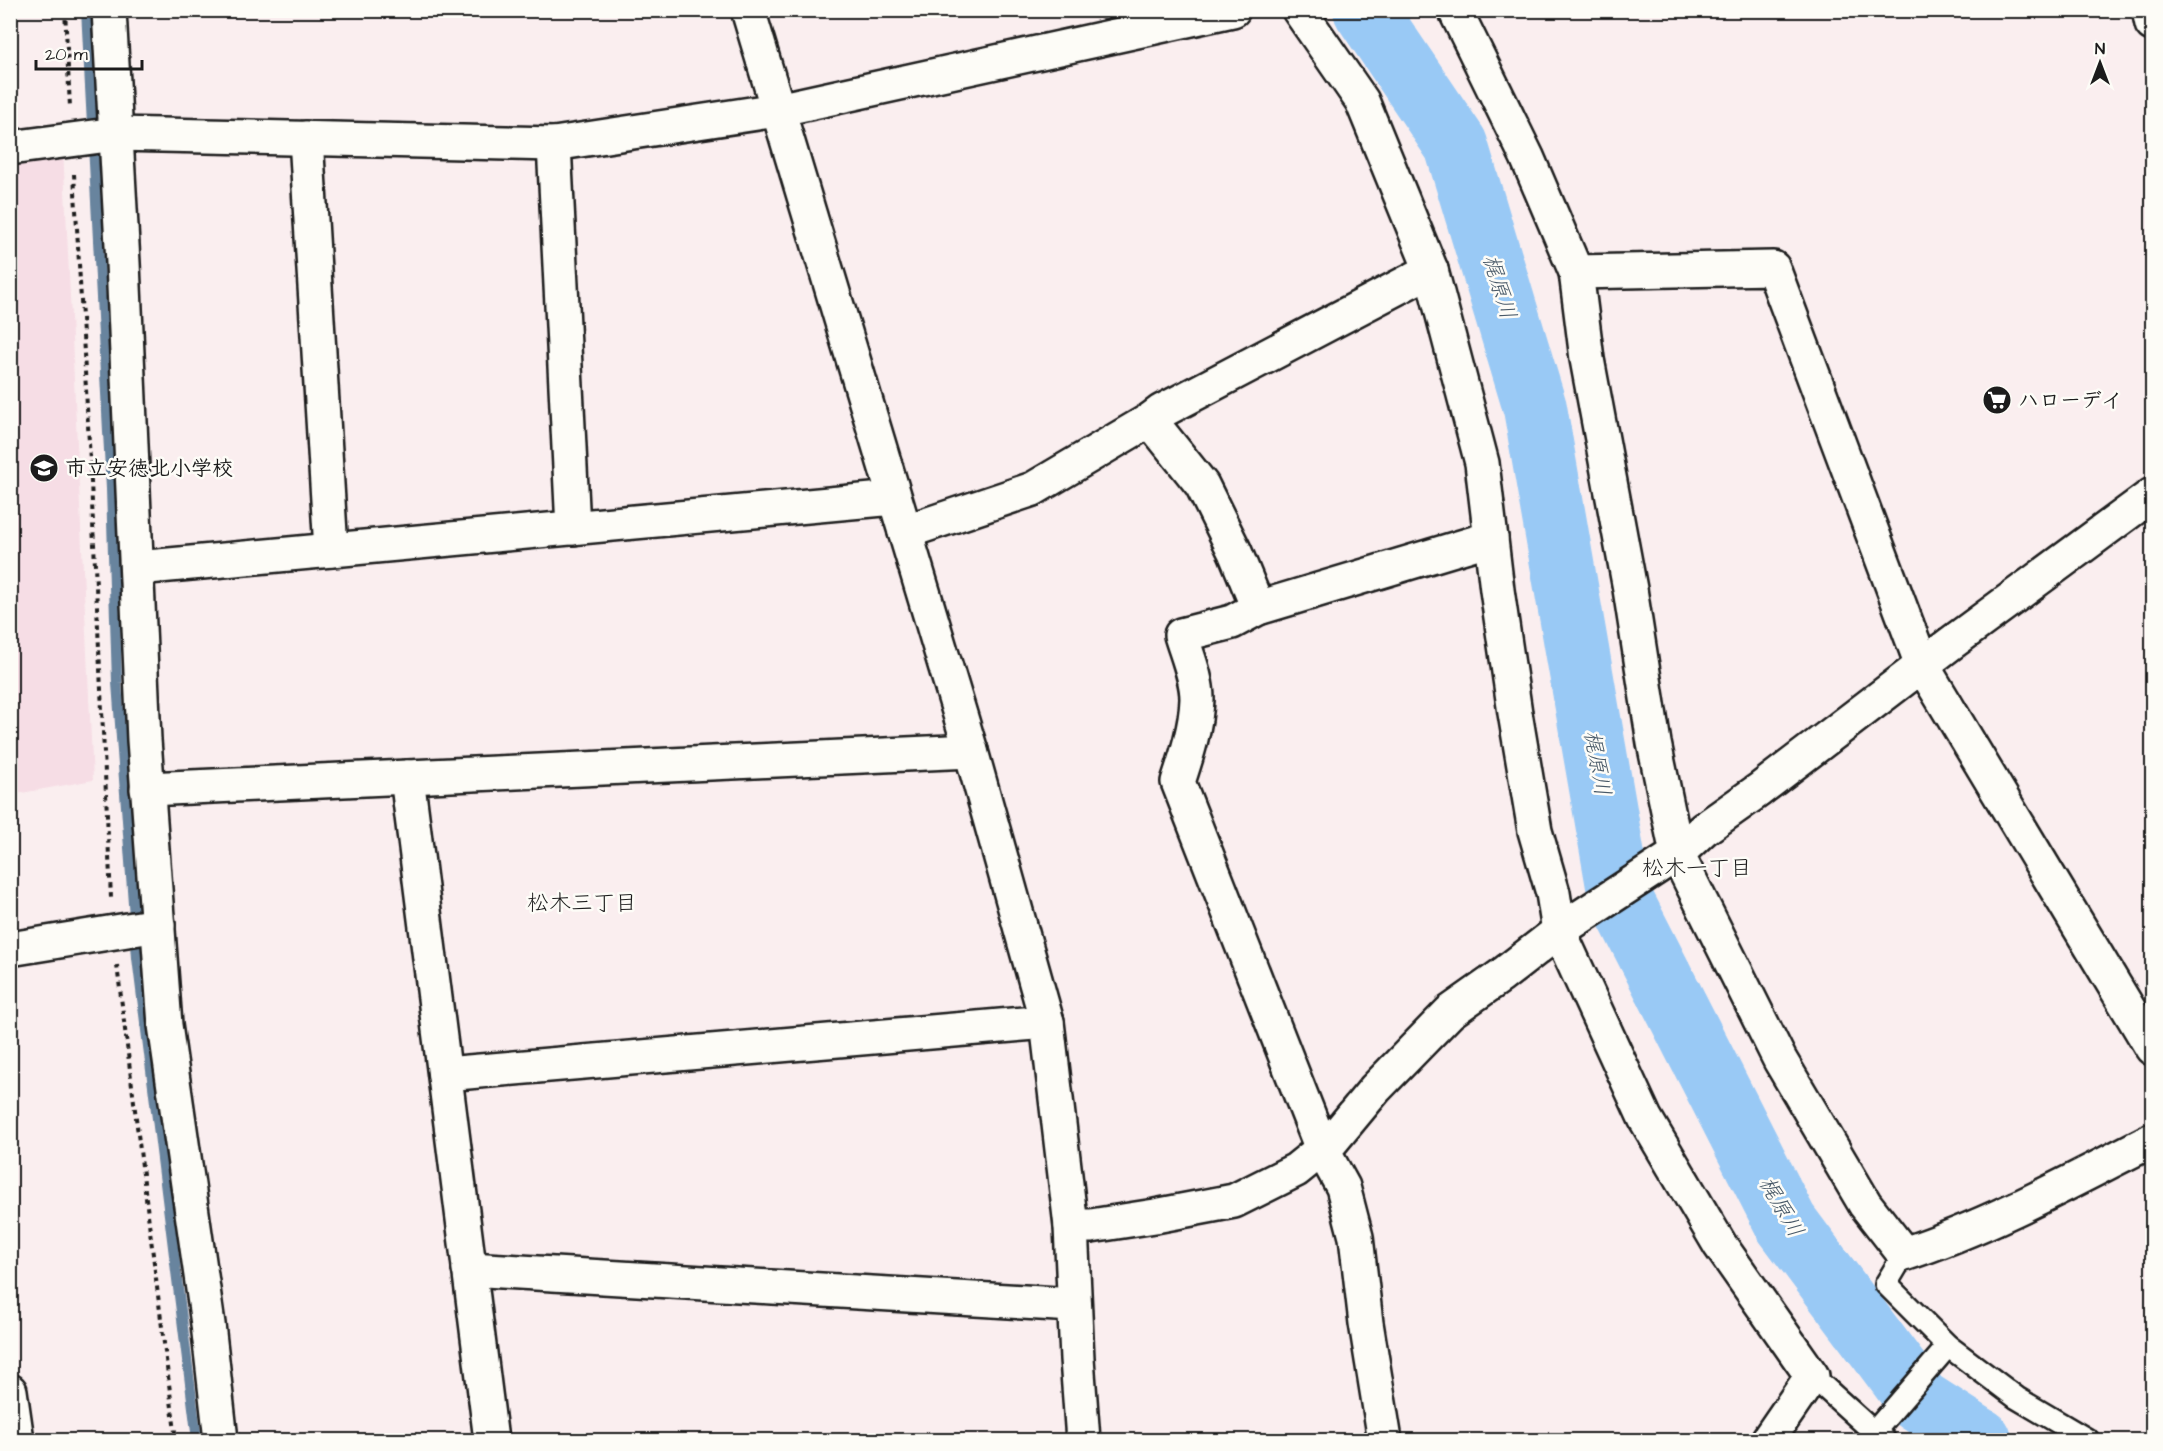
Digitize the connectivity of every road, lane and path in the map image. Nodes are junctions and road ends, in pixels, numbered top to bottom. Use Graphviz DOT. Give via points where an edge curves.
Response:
graph roads {
  1 [pos="109,10"];
  2 [pos="748,10"];
  3 [pos="1233,10"];
  4 [pos="1299,10"];
  5 [pos="1455,10"];
  6 [pos="2149,10"];
  7 [pos="2152,24"];
  8 [pos="777,110"];
  9 [pos="116,134"];
  10 [pos="306,138"];
  11 [pos="554,144"];
  12 [pos="10,148"];
  13 [pos="1431,270"];
  14 [pos="1576,272"];
  15 [pos="1150,420"];
  16 [pos="2152,495"];
  17 [pos="894,498"];
  18 [pos="573,528"];
  19 [pos="905,532"];
  20 [pos="1491,537"];
  21 [pos="330,550"];
  22 [pos="137,568"];
  23 [pos="1258,608"];
  24 [pos="1922,665"];
  25 [pos="970,751"];
  26 [pos="407,777"];
  27 [pos="147,789"];
  28 [pos="1677,854"];
  29 [pos="158,925"];
  30 [pos="1559,931"];
  31 [pos="10,949"];
  32 [pos="1047,1022"];
  33 [pos="2152,1048"];
  34 [pos="445,1074"];
  35 [pos="2152,1140"];
  36 [pos="1322,1149"];
  37 [pos="1071,1226"];
  38 [pos="1904,1254"];
  39 [pos="469,1269"];
  40 [pos="1074,1305"];
  41 [pos="1945,1349"];
  42 [pos="1812,1376"];
  43 [pos="10,1391"];
  44 [pos="1880,1432"];
  45 [pos="17,1440"];
  46 [pos="221,1440"];
  47 [pos="491,1440"];
  48 [pos="1083,1440"];
  49 [pos="1385,1440"];
  50 [pos="1768,1440"];
  51 [pos="2088,1440"];
  1 -- 9 [label="street"];
  2 -- 8 [label="street"];
  3 -- 8 [label="street"];
  4 -- 13 [label="street" via="1362,101"];
  5 -- 14 [label="street" via="1527,157"];
  6 -- 7 [label="street"];
  8 -- 11 [label="street"];
  8 -- 17 [label="street"];
  9 -- 10 [label="street"];
  9 -- 12 [label="street"];
  9 -- 22 [label="street"];
  10 -- 11 [label="street"];
  10 -- 21 [label="street"];
  11 -- 18 [label="street"];
  13 -- 15 [label="street"];
  13 -- 20 [label="street" via="1482,463"];
  14 -- 24 [label="street" via="1773,267"];
  14 -- 28 [label="street" via="1587,360"];
  15 -- 19 [label="street" via="1033,489"];
  15 -- 23 [label="street" via="1202,485"];
  16 -- 24 [label="street"];
  17 -- 18 [label="street"];
  17 -- 19 [label="street"];
  18 -- 21 [label="street"];
  19 -- 25 [label="street"];
  20 -- 23 [label="street"];
  20 -- 30 [label="street" via="1535,831 1553,893"];
  21 -- 22 [label="street"];
  22 -- 27 [label="street"];
  23 -- 36 [label="street" via="1232,622 1181,635 1197,697 1178,782"];
  24 -- 28 [label="street" via="1704,829"];
  24 -- 33 [label="street"];
  25 -- 26 [label="street"];
  25 -- 32 [label="street"];
  26 -- 27 [label="street"];
  26 -- 34 [label="street"];
  27 -- 29 [label="street"];
  28 -- 30 [label="street"];
  28 -- 38 [label="street" via="1780,1060 1865,1204"];
  29 -- 31 [label="street"];
  29 -- 46 [label="street" via="165,1025"];
  30 -- 36 [label="street" via="1450,1012"];
  30 -- 42 [label="street" via="1645,1118 1720,1245"];
  32 -- 34 [label="street"];
  32 -- 37 [label="street"];
  34 -- 39 [label="street"];
  35 -- 38 [label="street" via="1947,1240"];
  36 -- 37 [label="street" via="1296,1170 1234,1201 1144,1218"];
  36 -- 49 [label="street" via="1343,1187 1356,1237"];
  37 -- 40 [label="street"];
  38 -- 41 [label="lane" via="1886,1284"];
  39 -- 40 [label="street"];
  39 -- 47 [label="street"];
  40 -- 48 [label="street"];
  41 -- 44 [label="lane"];
  41 -- 51 [label="lane"];
  42 -- 44 [label="lane"];
  42 -- 50 [label="street"];
  43 -- 45 [label="street"];
}
